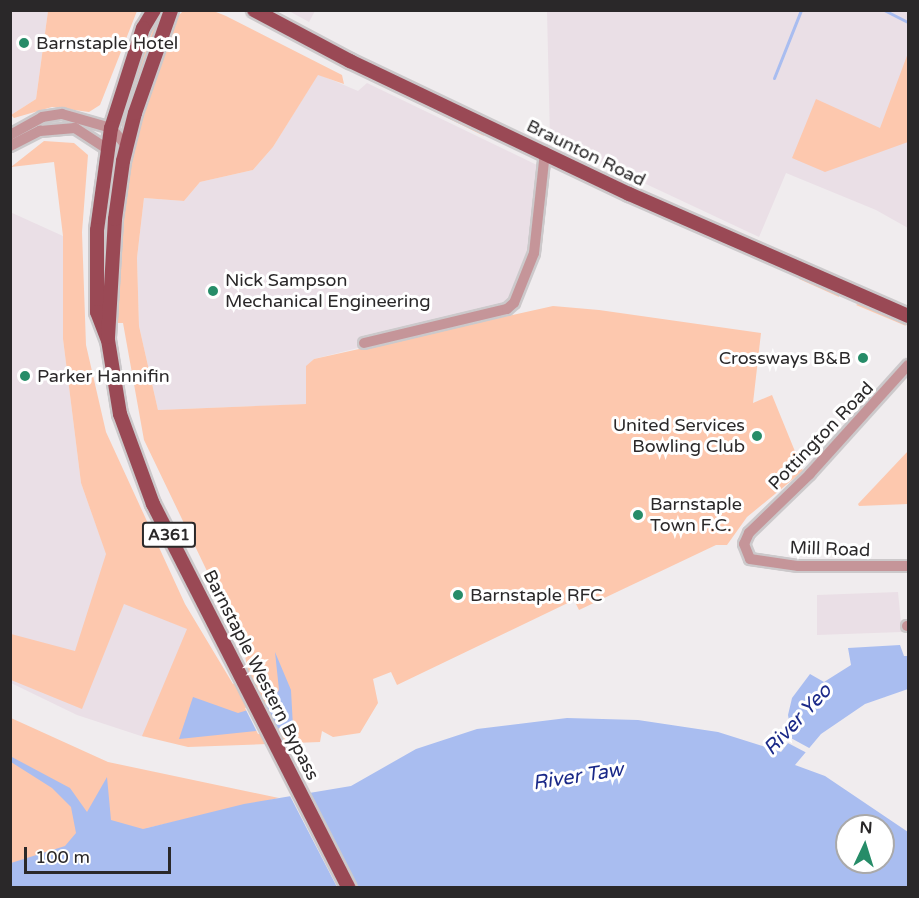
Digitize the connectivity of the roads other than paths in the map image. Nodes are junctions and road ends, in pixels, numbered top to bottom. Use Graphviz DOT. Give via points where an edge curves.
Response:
graph roads {
  1 [pos="148,10"];
  2 [pos="154,10"];
  3 [pos="254,10"];
  4 [pos="172,12"];
  5 [pos="143,28"];
  6 [pos="111,128"];
  7 [pos="10,135"];
  8 [pos="126,145"];
  9 [pos="10,146"];
  10 [pos="107,149"];
  11 [pos="545,152"];
  12 [pos="909,316"];
  13 [pos="108,340"];
  14 [pos="364,343"];
  15 [pos="909,364"];
  16 [pos="750,559"];
  17 [pos="909,566"];
  18 [pos="349,888"];
  1 -- 5 [label="main road, A361"];
  2 -- 5 [label="main road, Barnstaple Western Bypass / A361"];
  3 -- 11 [label="main road, Braunton Road" via="350,61"];
  4 -- 8 [label="main road, Barnstaple Western Bypass / A361"];
  5 -- 6 [label="main road, Barnstaple Western Bypass / A361"];
  6 -- 7 [label="street" via="62,114 42,117"];
  6 -- 8 [label="street"];
  6 -- 10 [label="main road, Barnstaple Western Bypass / A361"];
  8 -- 13 [label="main road, Barnstaple Western Bypass / A361" via="115,219"];
  9 -- 10 [label="street" via="40,131 75,128"];
  10 -- 13 [label="main road, Barnstaple Western Bypass / A361" via="95,265 97,312"];
  11 -- 12 [label="main road, Braunton Road" via="629,194"];
  11 -- 14 [label="street" via="534,253 514,303 507,309"];
  13 -- 18 [label="main road, Barnstaple Western Bypass / A361" via="120,414 140,472"];
  15 -- 16 [label="street, Pottington Road" via="818,465 749,533 744,544"];
  16 -- 17 [label="street, Mill Road" via="819,567"];
}
